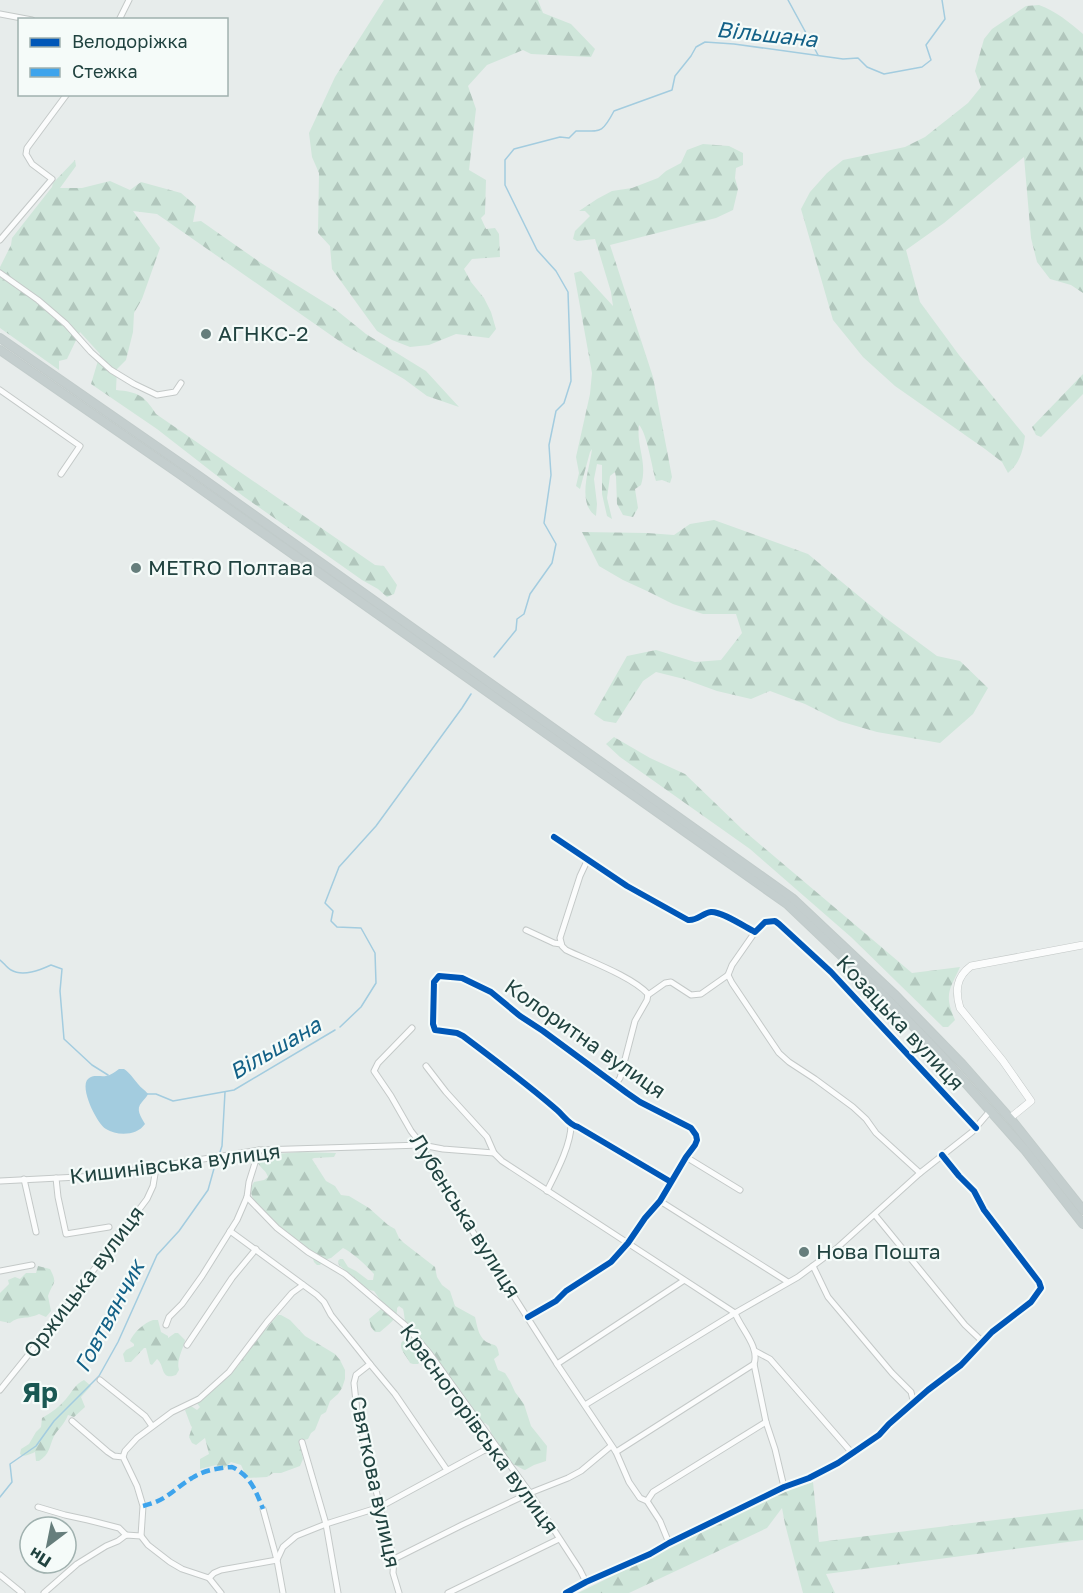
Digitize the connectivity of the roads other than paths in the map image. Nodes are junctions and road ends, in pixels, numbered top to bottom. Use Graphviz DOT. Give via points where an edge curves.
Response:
graph roads {
  1 [pos="129,0"];
  2 [pos="0,14"];
  3 [pos="21,18"];
  4 [pos="120,18"];
  5 [pos="66,96"];
  6 [pos="0,240"];
  7 [pos="0,273"];
  8 [pos="0,338"];
  9 [pos="1,352"];
  10 [pos="181,383"];
  11 [pos="0,390"];
  12 [pos="61,474"];
  13 [pos="554,837"];
  14 [pos="588,859"];
  15 [pos="526,930"];
  16 [pos="755,932"];
  17 [pos="561,944"];
  18 [pos="1083,945"];
  19 [pos="728,975"];
  20 [pos="648,995"];
  21 [pos="412,1028"];
  22 [pos="426,1066"];
  23 [pos="615,1085"];
  24 [pos="990,1110"];
  25 [pos="1010,1118"];
  26 [pos="571,1125"];
  27 [pos="976,1128"];
  28 [pos="422,1145"];
  29 [pos="259,1150"];
  30 [pos="494,1153"];
  31 [pos="942,1155"];
  32 [pos="686,1156"];
  33 [pos="156,1168"];
  34 [pos="920,1173"];
  35 [pos="56,1178"];
  36 [pos="24,1179"];
  37 [pos="0,1181"];
  38 [pos="672,1182"];
  39 [pos="740,1190"];
  40 [pos="547,1191"];
  41 [pos="247,1197"];
  42 [pos="660,1201"];
  43 [pos="1083,1210"];
  44 [pos="875,1215"];
  45 [pos="1083,1224"];
  46 [pos="109,1227"];
  47 [pos="230,1231"];
  48 [pos="36,1232"];
  49 [pos="628,1243"];
  50 [pos="256,1249"];
  51 [pos="32,1266"];
  52 [pos="813,1266"];
  53 [pos="0,1271"];
  54 [pos="683,1281"];
  55 [pos="788,1282"];
  56 [pos="303,1285"];
  57 [pos="735,1313"];
  58 [pos="528,1317"];
  59 [pos="166,1325"];
  60 [pos="983,1342"];
  61 [pos="187,1345"];
  62 [pos="755,1351"];
  63 [pos="370,1364"];
  64 [pos="557,1364"];
  65 [pos="754,1364"];
  66 [pos="100,1380"];
  67 [pos="0,1390"];
  68 [pos="585,1405"];
  69 [pos="912,1405"];
  70 [pos="72,1421"];
  71 [pos="766,1422"];
  72 [pos="152,1426"];
  73 [pos="302,1442"];
  74 [pos="611,1446"];
  75 [pos="497,1449"];
  76 [pos="616,1452"];
  77 [pos="852,1453"];
  78 [pos="123,1457"];
  79 [pos="447,1470"];
  80 [pos="784,1487"];
  81 [pos="530,1493"];
  82 [pos="647,1501"];
  83 [pos="39,1507"];
  84 [pos="380,1507"];
  85 [pos="263,1509"];
  86 [pos="326,1524"];
  87 [pos="126,1535"];
  88 [pos="141,1536"];
  89 [pos="559,1539"];
  90 [pos="669,1542"];
  91 [pos="394,1559"];
  92 [pos="277,1560"];
  93 [pos="0,1575"];
  94 [pos="209,1578"];
  95 [pos="586,1582"];
  96 [pos="22,1593"];
  97 [pos="44,1593"];
  98 [pos="221,1593"];
  99 [pos="283,1593"];
  100 [pos="338,1593"];
  101 [pos="399,1593"];
  102 [pos="448,1593"];
  103 [pos="566,1593"];
  1 -- 4 [label="street"];
  2 -- 3 [label="street"];
  5 -- 6 [label="street" via="26,154 32,164 52,179"];
  7 -- 10 [label="street" via="66,324 111,370 134,384 157,395 175,392"];
  8 -- 25 [label="highway" via="792,898 896,996"];
  9 -- 24 [label="highway" via="787,904 890,1001"];
  11 -- 12 [label="street" via="80,447"];
  13 -- 14 [label="street"];
  14 -- 16 [label="street" via="688,920 714,912"];
  14 -- 17 [label="street"];
  15 -- 17 [label="street"];
  16 -- 19 [label="street"];
  16 -- 27 [label="street, Козацька вулиця" via="765,922 779,924 831,972"];
  17 -- 20 [label="street" via="631,981"];
  18 -- 25 [label="street" via="970,966 958,982 960,1008 1030,1101"];
  19 -- 20 [label="street" via="696,996 671,982"];
  19 -- 34 [label="street" via="779,1053 853,1107"];
  20 -- 23 [label="street" via="635,1020"];
  21 -- 28 [label="street, Лубенська вулиця" via="374,1071"];
  22 -- 30 [label="street" via="487,1137"];
  23 -- 26 [label="street, Колоритна вулиця" via="491,992 462,978 439,975 434,982 435,1030 464,1036 531,1087"];
  23 -- 32 [label="street, Колоритна вулиця" via="691,1128 697,1140"];
  24 -- 27 [label="street"];
  24 -- 45 [label="highway"];
  25 -- 43 [label="highway"];
  26 -- 38 [label="street"];
  26 -- 40 [label="street" via="559,1168"];
  27 -- 31 [label="street"];
  28 -- 29 [label="street, Кишинівська вулиця"];
  28 -- 30 [label="street, Кишинівська вулиця"];
  28 -- 58 [label="street, Лубенська вулиця" via="438,1178"];
  29 -- 33 [label="street, Кишинівська вулиця"];
  29 -- 41 [label="street"];
  30 -- 40 [label="street"];
  31 -- 34 [label="street"];
  31 -- 60 [label="street" via="974,1191 1041,1288 1031,1302"];
  32 -- 38 [label="street"];
  32 -- 39 [label="street"];
  33 -- 35 [label="street, Кишинівська вулиця"];
  33 -- 67 [label="street, Оржицька вулиця" via="147,1199"];
  34 -- 44 [label="street"];
  35 -- 36 [label="street, Кишинівська вулиця"];
  35 -- 46 [label="street" via="66,1234"];
  36 -- 37 [label="street, Кишинівська вулиця"];
  36 -- 48 [label="street"];
  38 -- 42 [label="street"];
  40 -- 49 [label="street"];
  41 -- 47 [label="street"];
  41 -- 75 [label="street, Красногорівська вулиця" via="277,1228 345,1274 406,1326"];
  42 -- 49 [label="street"];
  42 -- 55 [label="street"];
  44 -- 52 [label="street"];
  44 -- 60 [label="street" via="964,1325"];
  47 -- 50 [label="street, Святкова вулиця"];
  47 -- 59 [label="street"];
  49 -- 54 [label="street"];
  49 -- 58 [label="street" via="612,1262"];
  50 -- 56 [label="street, Святкова вулиця"];
  50 -- 61 [label="street"];
  51 -- 53 [label="street"];
  52 -- 55 [label="street"];
  52 -- 69 [label="street" via="828,1297 910,1392"];
  54 -- 57 [label="street"];
  54 -- 64 [label="street"];
  55 -- 57 [label="street"];
  56 -- 63 [label="street, Святкова вулиця" via="324,1302"];
  56 -- 72 [label="street" via="267,1322 229,1372 199,1399"];
  57 -- 62 [label="street"];
  57 -- 68 [label="street"];
  58 -- 64 [label="street, Лубенська вулиця"];
  60 -- 69 [label="street"];
  62 -- 65 [label="street"];
  62 -- 77 [label="street" via="770,1359"];
  63 -- 79 [label="street"];
  63 -- 84 [label="street, Святкова вулиця" via="356,1375 354,1383"];
  64 -- 68 [label="street, Лубенська вулиця"];
  65 -- 71 [label="street"];
  65 -- 76 [label="street"];
  66 -- 72 [label="street"];
  68 -- 74 [label="street, Лубенська вулиця"];
  69 -- 77 [label="street"];
  70 -- 78 [label="street" via="108,1452"];
  71 -- 80 [label="street"];
  71 -- 82 [label="street" via="653,1492"];
  72 -- 78 [label="street"];
  73 -- 86 [label="street"];
  74 -- 76 [label="street, Лубенська вулиця"];
  74 -- 81 [label="street" via="581,1472"];
  75 -- 79 [label="street" via="483,1451"];
  75 -- 81 [label="street, Красногорівська вулиця"];
  76 -- 82 [label="street, Лубенська вулиця" via="629,1482 640,1498"];
  77 -- 80 [label="street" via="809,1479"];
  78 -- 88 [label="street" via="143,1506"];
  79 -- 84 [label="street"];
  80 -- 90 [label="street"];
  81 -- 89 [label="street, Красногорівська вулиця"];
  81 -- 91 [label="street"];
  82 -- 90 [label="street, Лубенська вулиця"];
  83 -- 87 [label="street" via="119,1528"];
  84 -- 86 [label="street"];
  84 -- 91 [label="street, Святкова вулиця"];
  85 -- 92 [label="street"];
  86 -- 92 [label="street" via="296,1536 283,1547"];
  86 -- 100 [label="street"];
  87 -- 88 [label="street"];
  87 -- 97 [label="street" via="77,1564"];
  88 -- 94 [label="street" via="170,1562"];
  89 -- 95 [label="street, Красногорівська вулиця"];
  89 -- 102 [label="street"];
  90 -- 95 [label="street"];
  91 -- 101 [label="street, Святкова вулиця" via="393,1573"];
  92 -- 94 [label="street" via="221,1570"];
  92 -- 99 [label="street"];
  93 -- 96 [label="street"];
  94 -- 98 [label="street"];
  95 -- 103 [label="street"];
}
